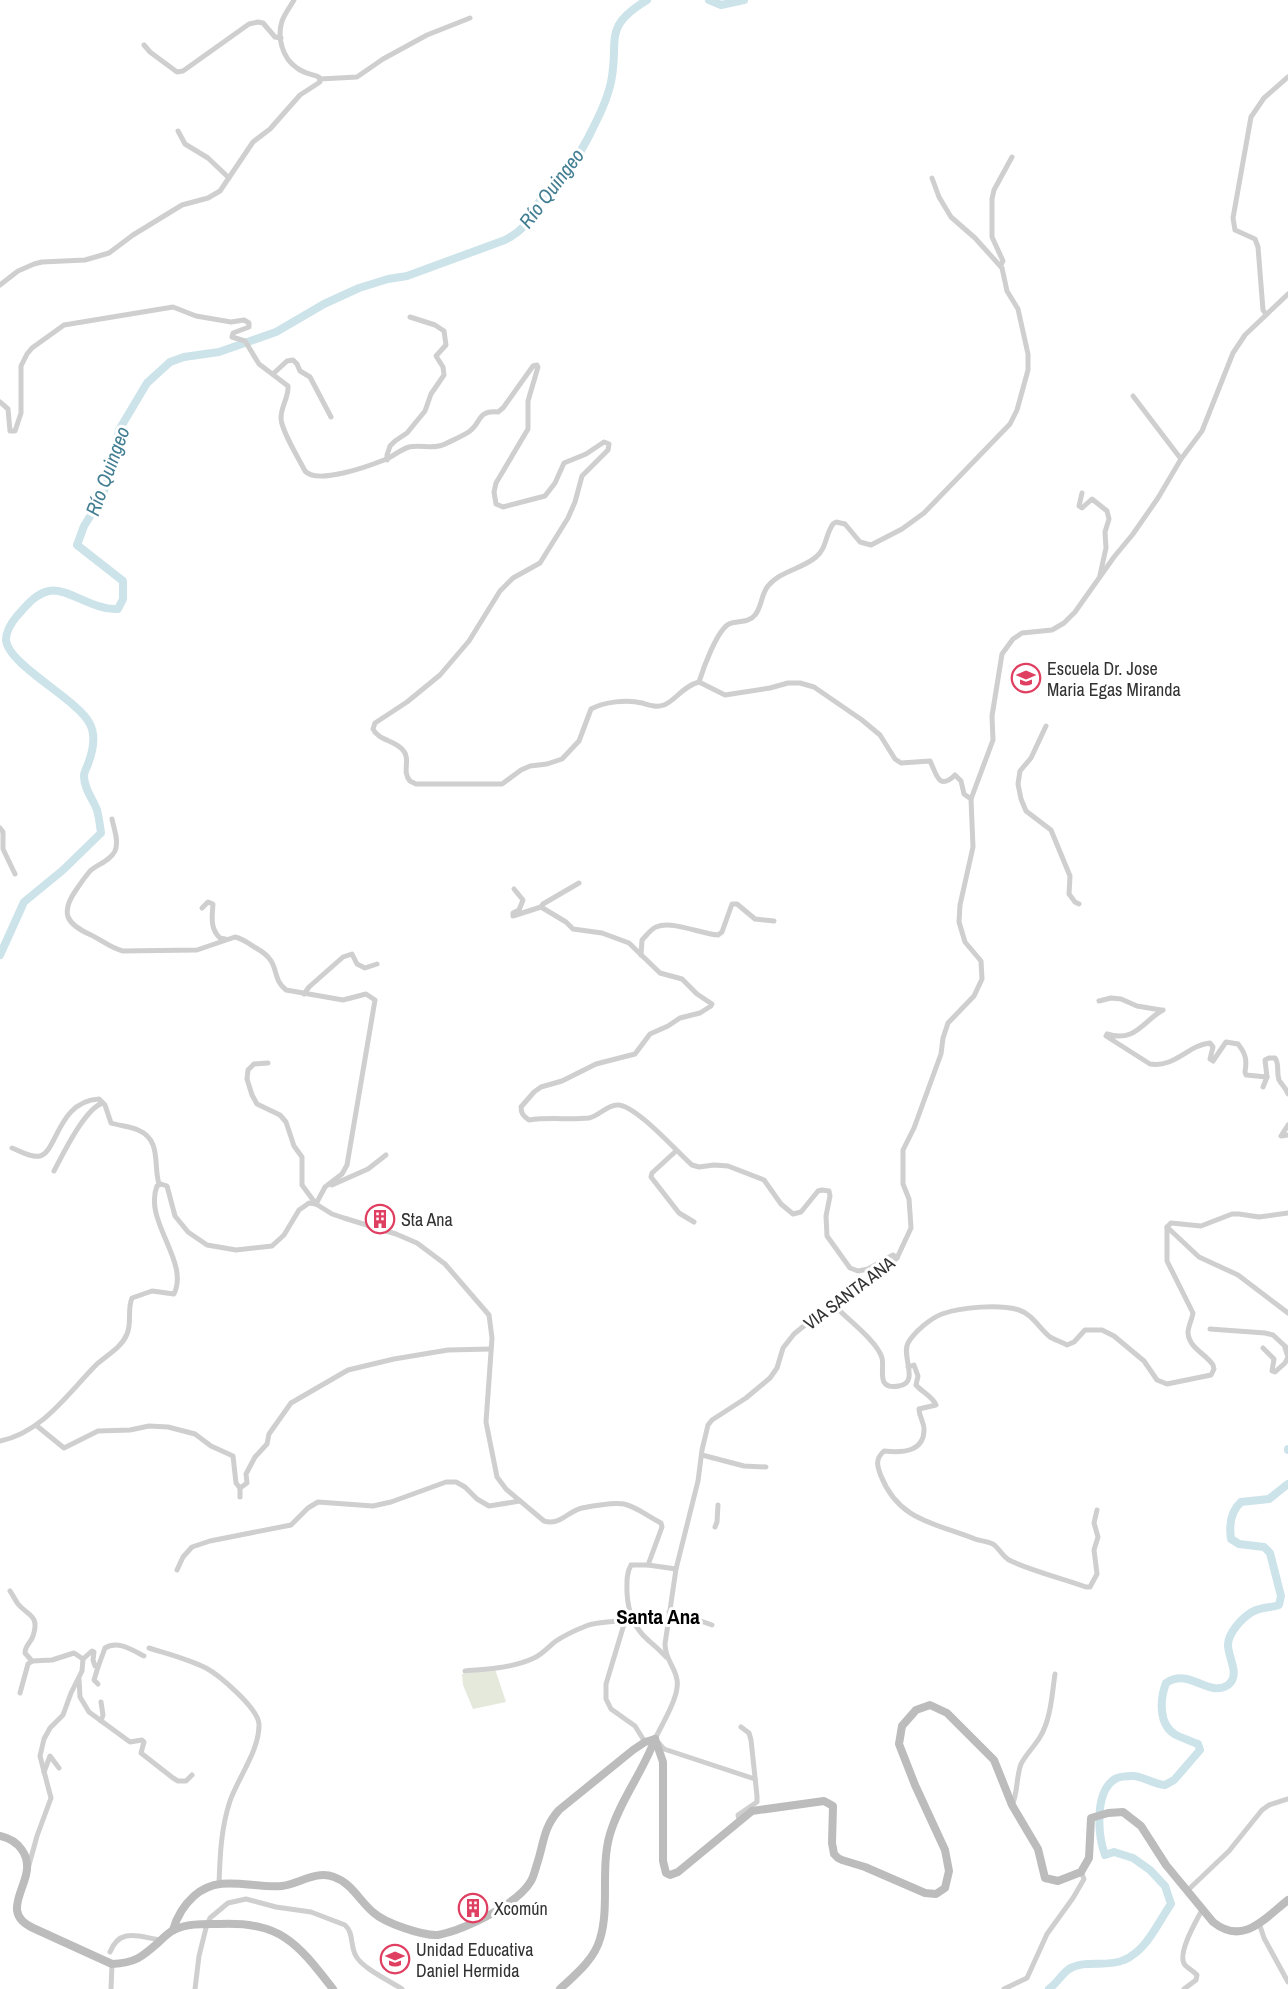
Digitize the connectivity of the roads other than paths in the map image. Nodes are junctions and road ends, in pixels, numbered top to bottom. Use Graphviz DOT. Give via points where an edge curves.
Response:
graph roads {
  1 [pos="294,0"];
  2 [pos="470,18"];
  3 [pos="281,38"];
  4 [pos="144,45"];
  5 [pos="1288,77"];
  6 [pos="320,79"];
  7 [pos="178,131"];
  8 [pos="1012,157"];
  9 [pos="229,178"];
  10 [pos="932,178"];
  11 [pos="1001,265"];
  12 [pos="0,285"];
  13 [pos="1288,294"];
  14 [pos="1266,314"];
  15 [pos="410,317"];
  16 [pos="273,373"];
  17 [pos="1133,396"];
  18 [pos="0,402"];
  19 [pos="331,417"];
  20 [pos="387,459"];
  21 [pos="1181,459"];
  22 [pos="1082,493"];
  23 [pos="1098,582"];
  24 [pos="699,682"];
  25 [pos="1046,726"];
  26 [pos="971,799"];
  27 [pos="112,819"];
  28 [pos="0,828"];
  29 [pos="15,874"];
  30 [pos="579,883"];
  31 [pos="514,889"];
  32 [pos="1079,904"];
  33 [pos="541,907"];
  34 [pos="202,908"];
  35 [pos="774,921"];
  36 [pos="227,939"];
  37 [pos="641,956"];
  38 [pos="376,964"];
  39 [pos="304,994"];
  40 [pos="1099,1001"];
  41 [pos="268,1063"];
  42 [pos="1267,1077"];
  43 [pos="1263,1087"];
  44 [pos="1288,1094"];
  45 [pos="103,1103"];
  46 [pos="1288,1125"];
  47 [pos="1288,1135"];
  48 [pos="12,1148"];
  49 [pos="676,1151"];
  50 [pos="386,1155"];
  51 [pos="54,1171"];
  52 [pos="159,1184"];
  53 [pos="325,1187"];
  54 [pos="316,1204"];
  55 [pos="1288,1213"];
  56 [pos="694,1222"];
  57 [pos="1167,1227"];
  58 [pos="897,1258"];
  59 [pos="836,1307"];
  60 [pos="1288,1313"];
  61 [pos="1210,1329"];
  62 [pos="1263,1348"];
  63 [pos="1287,1348"];
  64 [pos="491,1349"];
  65 [pos="908,1367"];
  66 [pos="37,1426"];
  67 [pos="0,1441"];
  68 [pos="702,1455"];
  69 [pos="766,1467"];
  70 [pos="240,1488"];
  71 [pos="240,1497"];
  72 [pos="520,1501"];
  73 [pos="718,1505"];
  74 [pos="1096,1510"];
  75 [pos="715,1527"];
  76 [pos="648,1565"];
  77 [pos="676,1569"];
  78 [pos="177,1570"];
  79 [pos="10,1591"];
  80 [pos="669,1612"];
  81 [pos="631,1617"];
  82 [pos="625,1621"];
  83 [pos="712,1625"];
  84 [pos="149,1648"];
  85 [pos="144,1656"];
  86 [pos="83,1659"];
  87 [pos="32,1661"];
  88 [pos="668,1661"];
  89 [pos="98,1666"];
  90 [pos="465,1671"];
  91 [pos="1054,1674"];
  92 [pos="78,1678"];
  93 [pos="98,1684"];
  94 [pos="20,1693"];
  95 [pos="101,1702"];
  96 [pos="101,1721"];
  97 [pos="741,1727"];
  98 [pos="655,1739"];
  99 [pos="645,1742"];
  100 [pos="59,1768"];
  101 [pos="43,1773"];
  102 [pos="192,1775"];
  103 [pos="755,1779"];
  104 [pos="1288,1799"];
  105 [pos="1012,1805"];
  106 [pos="739,1820"];
  107 [pos="0,1836"];
  108 [pos="27,1872"];
  109 [pos="1081,1872"];
  110 [pos="219,1884"];
  111 [pos="1188,1890"];
  112 [pos="1288,1900"];
  113 [pos="1203,1908"];
  114 [pos="1259,1923"];
  115 [pos="207,1924"];
  116 [pos="173,1930"];
  117 [pos="161,1940"];
  118 [pos="110,1952"];
  119 [pos="112,1964"];
  120 [pos="1281,1970"];
  121 [pos="1288,1974"];
  122 [pos="1288,1982"];
  123 [pos="111,1989"];
  124 [pos="195,1989"];
  125 [pos="333,1989"];
  126 [pos="402,1989"];
  127 [pos="560,1989"];
  128 [pos="1004,1989"];
  129 [pos="1184,1989"];
  1 -- 3 [label="street" via="283,19"];
  2 -- 6 [label="street" via="427,34 357,77"];
  3 -- 4 [label="street" via="275,37 263,23 253,22 177,72"];
  3 -- 6 [label="street" via="290,62"];
  5 -- 14 [label="street" via="1264,98 1251,117 1233,218 1235,230 1255,239"];
  6 -- 9 [label="street" via="253,142"];
  7 -- 9 [label="street" via="185,144"];
  8 -- 11 [label="street" via="992,199 992,237 1003,261"];
  9 -- 12 [label="street" via="220,191 182,205 110,253 85,260 34,264"];
  10 -- 11 [label="street" via="951,217"];
  11 -- 24 [label="street" via="1007,291 1018,309 1029,361 1010,424 928,509 881,541 863,544 844,524 832,524 818,556 771,583 749,620 723,629"];
  13 -- 14 [label="street"];
  14 -- 21 [label="street" via="1245,334 1233,353 1202,431"];
  15 -- 20 [label="street" via="444,331 446,345 436,356 444,375 421,416 390,446"];
  16 -- 18 [label="street" via="259,364 245,342 232,336 249,327 248,321 196,316 173,307 64,326 32,348 23,360 21,413 15,431 10,430 9,412"];
  16 -- 19 [label="street" via="293,360 310,377"];
  16 -- 20 [label="street" via="288,386 281,422 308,474 342,473"];
  17 -- 21 [label="street"];
  20 -- 24 [label="street" via="412,446 442,446 471,430 483,414 503,408 535,365 538,367 528,401 528,429 496,483 496,504 503,507 545,496 564,464 604,442 609,444 608,450 582,476 576,502 540,563 513,578 500,591 469,641 440,675 375,723 376,735 402,749 407,757 405,771 410,781 502,784 530,766 562,759 579,741 591,709 629,702 666,704"];
  21 -- 23 [label="street"];
  22 -- 23 [label="street" via="1079,506 1082,508 1092,499 1107,511 1109,519"];
  23 -- 26 [label="street, VIA SANTA ANA" via="1064,623 1052,630 1022,633 1002,654 992,716 993,740"];
  24 -- 26 [label="street" via="725,695 788,683 814,687 880,735 895,759 908,764 930,761 936,777 946,781 955,775 964,794"];
  25 -- 32 [label="street" via="1031,758 1020,771 1018,784 1026,811 1051,830 1070,876 1069,894"];
  26 -- 58 [label="street, VIA SANTA ANA" via="973,847 959,922 965,942 981,961 982,979 974,996 948,1023 941,1054 903,1150 903,1185 909,1199 911,1228"];
  27 -- 36 [label="street" via="117,838 115,850 91,871 67,904 70,922 123,951 197,950"];
  28 -- 29 [label="street" via="3,849"];
  30 -- 33 [label="street"];
  31 -- 33 [label="street" via="524,900 513,916"];
  33 -- 37 [label="street" via="573,929 603,933 629,943"];
  34 -- 36 [label="street" via="208,902 213,904 213,929 220,938"];
  35 -- 37 [label="street" via="755,919 732,904 718,935 687,928 654,928 642,940"];
  36 -- 39 [label="street" via="241,938 266,953 281,986"];
  37 -- 49 [label="street" via="660,973 682,979 711,1006 650,1034 635,1054 596,1064 542,1087 521,1107 521,1112 529,1120 586,1118 616,1104 623,1105 638,1114"];
  38 -- 39 [label="street" via="364,968 352,954 343,957"];
  39 -- 53 [label="street" via="343,1000 366,994 375,1000 347,1165"];
  40 -- 42 [label="street" via="1121,999 1163,1010 1143,1028 1106,1036 1150,1064 1169,1063 1210,1043 1212,1061 1226,1042 1238,1044 1245,1053 1246,1076"];
  41 -- 54 [label="street" via="254,1064 248,1070 252,1095 257,1104 286,1122 302,1157 302,1185"];
  42 -- 43 [label="street"];
  42 -- 44 [label="street" via="1265,1060 1275,1058"];
  45 -- 48 [label="street" via="99,1099 82,1102 63,1121 41,1156"];
  45 -- 51 [label="street" via="78,1128"];
  45 -- 52 [label="street" via="111,1123 136,1129 151,1139"];
  46 -- 47 [label="street" via="1281,1136"];
  49 -- 56 [label="street" via="651,1177 679,1213"];
  49 -- 58 [label="street" via="692,1165 728,1166 764,1180 793,1214 801,1212 818,1191 829,1191 826,1236 850,1269 868,1269 893,1255"];
  50 -- 53 [label="street" via="368,1168"];
  52 -- 54 [label="street" via="167,1186 176,1216 196,1239 236,1250 272,1246 303,1206"];
  52 -- 66 [label="street" via="154,1195 155,1210 178,1278 174,1294 152,1291 132,1298 126,1338"];
  53 -- 54 [label="street"];
  54 -- 64 [label="street" via="332,1214 417,1243 445,1264 489,1315"];
  55 -- 57 [label="street" via="1259,1217 1232,1214 1202,1226 1171,1223"];
  57 -- 60 [label="street" via="1199,1257 1238,1275"];
  57 -- 65 [label="street" via="1167,1261 1193,1313 1189,1337 1213,1365 1211,1375 1167,1384 1157,1380 1144,1360 1102,1330 1085,1330 1067,1345 1051,1337 1020,1310 984,1306 941,1314 929,1322 909,1341"];
  58 -- 59 [label="street, VIA SANTA ANA"];
  59 -- 65 [label="street" via="878,1350 883,1359 884,1381 893,1386 905,1384 910,1376"];
  59 -- 68 [label="street, VIA SANTA ANA" via="810,1321 789,1340 777,1368 763,1385 712,1420"];
  61 -- 63 [label="street" via="1265,1333"];
  62 -- 63 [label="street" via="1274,1359 1275,1372 1288,1357"];
  64 -- 70 [label="street" via="448,1350 348,1370 291,1402 255,1457 246,1474 247,1484"];
  64 -- 72 [label="street" via="485,1410 493,1463 500,1483"];
  65 -- 74 [label="street" via="914,1365 916,1385 936,1404 919,1409 924,1426 917,1448 884,1451 877,1465 894,1500 915,1518 994,1544 1006,1559 1090,1587 1096,1574"];
  66 -- 67 [label="street"];
  66 -- 70 [label="street" via="64,1448 103,1430 159,1425 195,1434 233,1456"];
  68 -- 69 [label="street" via="744,1466"];
  68 -- 77 [label="street, VIA SANTA ANA"];
  70 -- 71 [label="street"];
  72 -- 76 [label="street" via="550,1523 580,1508 615,1503 638,1510 662,1523"];
  72 -- 78 [label="street" via="489,1506 465,1487 446,1482 372,1506 318,1502 291,1525 192,1547"];
  73 -- 75 [label="street"];
  76 -- 77 [label="street"];
  76 -- 81 [label="street" via="631,1565 627,1573"];
  77 -- 80 [label="street, VIA SANTA ANA"];
  79 -- 87 [label="street" via="35,1622 25,1648"];
  80 -- 83 [label="street"];
  80 -- 88 [label="street, VIA SANTA ANA" via="665,1644"];
  81 -- 82 [label="street"];
  81 -- 88 [label="street" via="643,1636"];
  82 -- 90 [label="street" via="586,1626 523,1662"];
  82 -- 99 [label="street" via="606,1684 606,1699 611,1709 635,1726"];
  84 -- 110 [label="street" via="214,1673 259,1720 252,1754 226,1815"];
  85 -- 89 [label="street" via="121,1646 108,1646"];
  86 -- 87 [label="street" via="74,1653"];
  86 -- 89 [label="street" via="92,1651 93,1663"];
  86 -- 92 [label="street"];
  87 -- 94 [label="street"];
  88 -- 98 [label="street, VIA SANTA ANA" via="677,1683 674,1701"];
  89 -- 93 [label="street" via="94,1680"];
  91 -- 105 [label="street" via="1048,1714 1040,1737 1020,1767"];
  92 -- 96 [label="street" via="84,1705"];
  92 -- 101 [label="street" via="63,1714 44,1739 40,1756"];
  95 -- 96 [label="street"];
  96 -- 102 [label="street" via="130,1742 142,1740 141,1753 178,1781 186,1781"];
  97 -- 103 [label="street" via="751,1740"];
  98 -- 99 [label="street"];
  98 -- 103 [label="street" via="664,1749"];
  98 -- 106 [label="street" via="663,1762 666,1873 678,1872"];
  98 -- 127 [label="street" via="609,1836 600,1939 587,1963"];
  99 -- 110 [label="street" via="551,1818 532,1879 520,1893 489,1915 455,1931 428,1934 381,1919 348,1885 331,1876 314,1876 279,1886"];
  100 -- 101 [label="street" via="50,1756"];
  101 -- 108 [label="street" via="51,1798"];
  103 -- 106 [label="street" via="757,1802 738,1815"];
  104 -- 111 [label="street" via="1262,1810 1229,1851"];
  105 -- 106 [label="street" via="994,1760 947,1713 930,1706 916,1710 902,1726 899,1744 945,1850 947,1879 945,1888 936,1894 838,1858 832,1843 833,1806 824,1801 752,1811"];
  105 -- 109 [label="street" via="1038,1849 1045,1878 1058,1881"];
  107 -- 108 [label="street" via="22,1849"];
  108 -- 119 [label="street" via="16,1904 24,1923"];
  109 -- 111 [label="street" via="1089,1858 1091,1818 1123,1812 1141,1826"];
  109 -- 128 [label="street" via="1084,1879 1047,1934 1027,1978"];
  110 -- 116 [label="street" via="202,1889 190,1900 179,1913"];
  111 -- 113 [label="street"];
  112 -- 114 [label="street"];
  113 -- 114 [label="street" via="1213,1922 1228,1932 1246,1931"];
  113 -- 129 [label="street" via="1184,1947 1183,1960 1197,1975 1196,1980"];
  114 -- 120 [label="street"];
  115 -- 116 [label="street"];
  115 -- 124 [label="street"];
  115 -- 125 [label="street" via="250,1925 276,1931 301,1951"];
  115 -- 126 [label="street" via="219,1909 239,1899 321,1916 345,1925 361,1964"];
  116 -- 117 [label="street"];
  117 -- 118 [label="street" via="122,1936"];
  117 -- 119 [label="street" via="136,1960"];
  119 -- 123 [label="street"];
  120 -- 121 [label="street"];
  120 -- 122 [label="street"];
}
